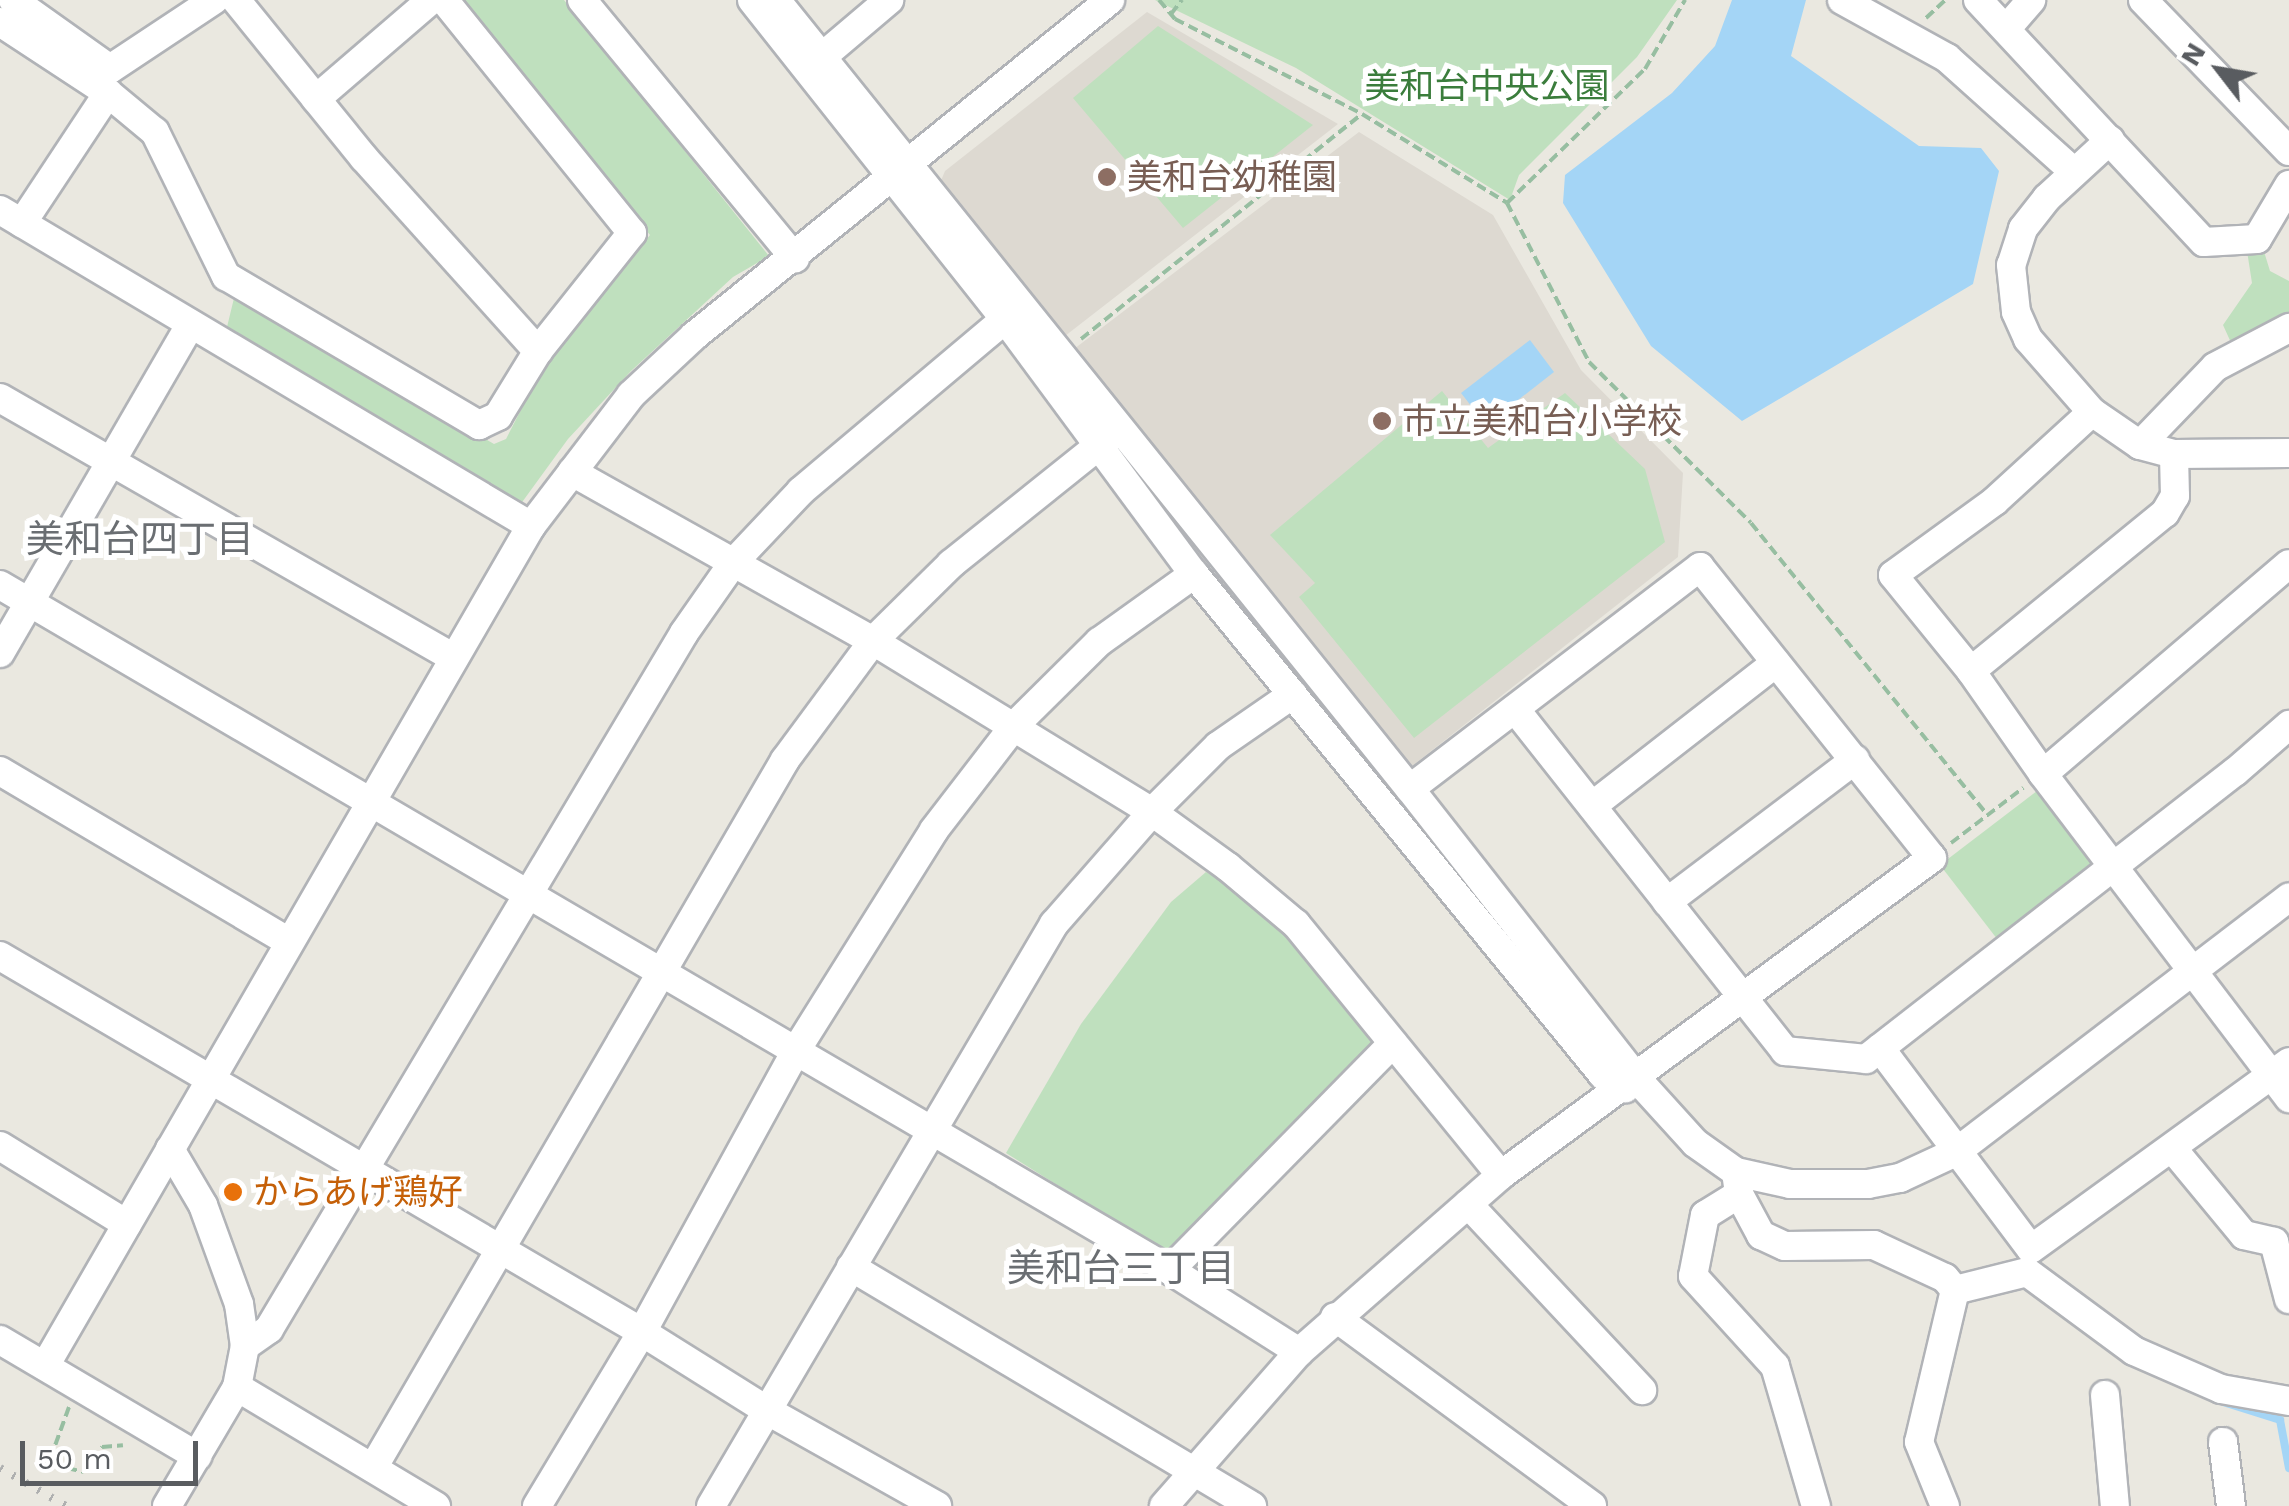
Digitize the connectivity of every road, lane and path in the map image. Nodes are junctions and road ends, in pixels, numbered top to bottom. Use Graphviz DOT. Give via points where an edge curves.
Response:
graph roads {
  1 [pos="13,0"];
  2 [pos="214,0"];
  3 [pos="236,0"];
  4 [pos="431,0"];
  5 [pos="444,0"];
  6 [pos="582,0"];
  7 [pos="752,0"];
  8 [pos="776,0"];
  9 [pos="889,0"];
  10 [pos="1110,0"];
  11 [pos="1159,0"];
  12 [pos="1182,0"];
  13 [pos="1685,0"];
  14 [pos="1842,0"];
  15 [pos="1944,0"];
  16 [pos="1978,0"];
  17 [pos="2032,0"];
  18 [pos="2143,0"];
  19 [pos="1171,14"];
  20 [pos="1926,18"];
  21 [pos="0,22"];
  22 [pos="2006,28"];
  23 [pos="822,56"];
  24 [pos="108,93"];
  25 [pos="316,99"];
  26 [pos="1362,114"];
  27 [pos="2110,140"];
  28 [pos="2289,152"];
  29 [pos="902,171"];
  30 [pos="2074,172"];
  31 [pos="2289,185"];
  32 [pos="1506,203"];
  33 [pos="11,217"];
  34 [pos="795,258"];
  35 [pos="1005,319"];
  36 [pos="191,324"];
  37 [pos="2289,328"];
  38 [pos="538,351"];
  39 [pos="1062,354"];
  40 [pos="0,398"];
  41 [pos="2092,412"];
  42 [pos="1110,436"];
  43 [pos="2140,445"];
  44 [pos="2289,453"];
  45 [pos="2174,454"];
  46 [pos="110,462"];
  47 [pos="572,472"];
  48 [pos="531,526"];
  49 [pos="733,562"];
  50 [pos="2289,564"];
  51 [pos="1194,574"];
  52 [pos="0,585"];
  53 [pos="30,602"];
  54 [pos="872,641"];
  55 [pos="0,653"];
  56 [pos="454,658"];
  57 [pos="1776,663"];
  58 [pos="1971,671"];
  59 [pos="1293,694"];
  60 [pos="1515,710"];
  61 [pos="2289,725"];
  62 [pos="1014,726"];
  63 [pos="1855,760"];
  64 [pos="0,771"];
  65 [pos="2043,774"];
  66 [pos="1410,789"];
  67 [pos="368,803"];
  68 [pos="1592,806"];
  69 [pos="1152,812"];
  70 [pos="1986,813"];
  71 [pos="1932,858"];
  72 [pos="2114,868"];
  73 [pos="526,894"];
  74 [pos="2289,897"];
  75 [pos="1668,902"];
  76 [pos="289,942"];
  77 [pos="0,956"];
  78 [pos="662,972"];
  79 [pos="2192,972"];
  80 [pos="1745,998"];
  81 [pos="1392,1043"];
  82 [pos="1880,1048"];
  83 [pos="795,1052"];
  84 [pos="2280,1069"];
  85 [pos="210,1078"];
  86 [pos="1631,1083"];
  87 [pos="2289,1098"];
  88 [pos="933,1134"];
  89 [pos="0,1146"];
  90 [pos="2172,1148"];
  91 [pos="170,1150"];
  92 [pos="1956,1152"];
  93 [pos="363,1172"];
  94 [pos="1500,1175"];
  95 [pos="1737,1183"];
  96 [pos="1468,1204"];
  97 [pos="127,1224"];
  98 [pos="501,1251"];
  99 [pos="851,1267"];
  100 [pos="1170,1270"];
  101 [pos="1954,1290"];
  102 [pos="2289,1299"];
  103 [pos="1336,1317"];
  104 [pos="642,1332"];
  105 [pos="0,1340"];
  106 [pos="245,1346"];
  107 [pos="1299,1352"];
  108 [pos="45,1366"];
  109 [pos="237,1387"];
  110 [pos="1642,1390"];
  111 [pos="2105,1394"];
  112 [pos="72,1400"];
  113 [pos="2289,1401"];
  114 [pos="768,1411"];
  115 [pos="2223,1442"];
  116 [pos="132,1447"];
  117 [pos="197,1456"];
  118 [pos="373,1468"];
  119 [pos="1198,1472"];
  120 [pos="895,1496"];
  121 [pos="167,1506"];
  122 [pos="436,1506"];
  123 [pos="537,1506"];
  124 [pos="711,1506"];
  125 [pos="937,1506"];
  126 [pos="1164,1506"];
  127 [pos="1252,1506"];
  128 [pos="1592,1506"];
  129 [pos="1816,1506"];
  130 [pos="1945,1506"];
  131 [pos="2115,1506"];
  132 [pos="2231,1506"];
  1 -- 2 [label="street" via="110,69"];
  3 -- 25 [label="street"];
  4 -- 25 [label="street"];
  5 -- 38 [label="street" via="632,233"];
  6 -- 34 [label="street"];
  7 -- 29 [label="street"];
  8 -- 23 [label="street"];
  9 -- 23 [label="street"];
  10 -- 29 [label="street"];
  11 -- 19 [label="path"];
  12 -- 19 [label="path"];
  13 -- 32 [label="path" via="1645,68"];
  14 -- 30 [label="street" via="1947,58"];
  15 -- 20 [label="path"];
  16 -- 22 [label="street"];
  17 -- 22 [label="street"];
  18 -- 28 [label="street"];
  19 -- 26 [label="path"];
  21 -- 24 [label="street"];
  22 -- 27 [label="street"];
  23 -- 29 [label="street"];
  24 -- 33 [label="street"];
  24 -- 38 [label="street" via="155,132 226,276 471,424 492,421"];
  25 -- 38 [label="street"];
  26 -- 32 [label="path"];
  26 -- 39 [label="path"];
  27 -- 30 [label="street"];
  27 -- 31 [label="street" via="2204,242 2256,239"];
  29 -- 34 [label="street"];
  29 -- 35 [label="street"];
  29 -- 39 [label="street"];
  30 -- 41 [label="street" via="2023,229 2011,265 2016,312 2028,338"];
  32 -- 70 [label="path" via="1589,362 1751,523"];
  33 -- 36 [label="street"];
  34 -- 47 [label="street" via="630,395"];
  35 -- 42 [label="street"];
  35 -- 49 [label="street" via="801,491"];
  36 -- 46 [label="street"];
  36 -- 48 [label="street"];
  37 -- 43 [label="street" via="2215,368"];
  39 -- 42 [label="street"];
  40 -- 46 [label="street"];
  41 -- 43 [label="street"];
  41 -- 58 [label="street" via="1995,501 1893,576"];
  42 -- 51 [label="street"];
  42 -- 54 [label="street" via="951,564"];
  42 -- 66 [label="street"];
  43 -- 45 [label="street"];
  44 -- 45 [label="street"];
  45 -- 58 [label="street" via="2175,496 2165,514"];
  46 -- 53 [label="street"];
  46 -- 56 [label="street"];
  47 -- 48 [label="street"];
  47 -- 49 [label="street"];
  48 -- 56 [label="street"];
  49 -- 54 [label="street"];
  49 -- 73 [label="street"];
  50 -- 65 [label="street"];
  51 -- 59 [label="street"];
  51 -- 62 [label="street" via="1099,642"];
  52 -- 53 [label="street"];
  53 -- 55 [label="street"];
  53 -- 67 [label="street"];
  54 -- 62 [label="street"];
  54 -- 78 [label="street" via="786,760"];
  56 -- 67 [label="street"];
  57 -- 60 [label="street" via="1700,567"];
  57 -- 63 [label="street"];
  57 -- 68 [label="street"];
  58 -- 65 [label="street"];
  59 -- 69 [label="street" via="1218,746"];
  59 -- 86 [label="street" via="1602,1075"];
  60 -- 66 [label="street"];
  60 -- 68 [label="street"];
  61 -- 72 [label="street"];
  62 -- 69 [label="street"];
  62 -- 83 [label="street" via="934,830"];
  63 -- 71 [label="street"];
  63 -- 75 [label="street"];
  64 -- 76 [label="street"];
  65 -- 70 [label="path"];
  65 -- 72 [label="street"];
  66 -- 86 [label="street"];
  67 -- 73 [label="street"];
  67 -- 76 [label="street"];
  68 -- 75 [label="street"];
  69 -- 81 [label="street" via="1296,924"];
  69 -- 88 [label="street" via="1054,924"];
  70 -- 71 [label="path"];
  71 -- 80 [label="street"];
  72 -- 79 [label="street"];
  72 -- 82 [label="street"];
  73 -- 78 [label="street"];
  73 -- 93 [label="street"];
  74 -- 79 [label="street"];
  75 -- 80 [label="street"];
  76 -- 85 [label="street"];
  77 -- 85 [label="street"];
  78 -- 83 [label="street"];
  78 -- 98 [label="street"];
  79 -- 84 [label="street"];
  79 -- 92 [label="street"];
  80 -- 82 [label="street" via="1786,1052 1866,1059"];
  80 -- 86 [label="street"];
  81 -- 94 [label="street"];
  81 -- 100 [label="street"];
  82 -- 92 [label="street"];
  83 -- 88 [label="street"];
  83 -- 104 [label="street"];
  84 -- 87 [label="street"];
  84 -- 90 [label="street"];
  85 -- 91 [label="street"];
  85 -- 93 [label="street"];
  86 -- 94 [label="street"];
  86 -- 95 [label="street"];
  88 -- 99 [label="street"];
  88 -- 100 [label="street"];
  89 -- 97 [label="street"];
  90 -- 92 [label="street" via="2031,1249"];
  90 -- 102 [label="street" via="2244,1235 2274,1242"];
  91 -- 97 [label="street"];
  91 -- 106 [label="street" via="202,1205 239,1304"];
  92 -- 95 [label="street" via="1900,1178 1868,1184"];
  93 -- 98 [label="street"];
  93 -- 106 [label="street" via="269,1329"];
  94 -- 96 [label="street"];
  95 -- 101 [label="street" via="1761,1235 1785,1246 1874,1245 1945,1278"];
  95 -- 129 [label="street" via="1705,1215 1693,1276 1775,1366"];
  96 -- 103 [label="street"];
  96 -- 110 [label="street"];
  97 -- 108 [label="street"];
  98 -- 104 [label="street"];
  98 -- 118 [label="street"];
  99 -- 114 [label="street"];
  99 -- 119 [label="street"];
  100 -- 107 [label="street"];
  101 -- 113 [label="street" via="2027,1272 2134,1351 2221,1389"];
  101 -- 130 [label="street" via="1919,1442"];
  103 -- 107 [label="street"];
  103 -- 128 [label="street"];
  104 -- 114 [label="street"];
  104 -- 123 [label="street"];
  105 -- 108 [label="street"];
  106 -- 109 [label="street"];
  107 -- 119 [label="street"];
  108 -- 117 [label="street"];
  109 -- 117 [label="street"];
  109 -- 118 [label="street"];
  111 -- 131 [label="street"];
  112 -- 116 [label="path" via="52,1454 68,1468 84,1472 102,1447 115,1442"];
  114 -- 120 [label="street"];
  114 -- 124 [label="street"];
  115 -- 132 [label="street"];
  117 -- 121 [label="street"];
  118 -- 122 [label="street"];
  119 -- 126 [label="street"];
  119 -- 127 [label="street"];
  120 -- 125 [label="street"];
}
